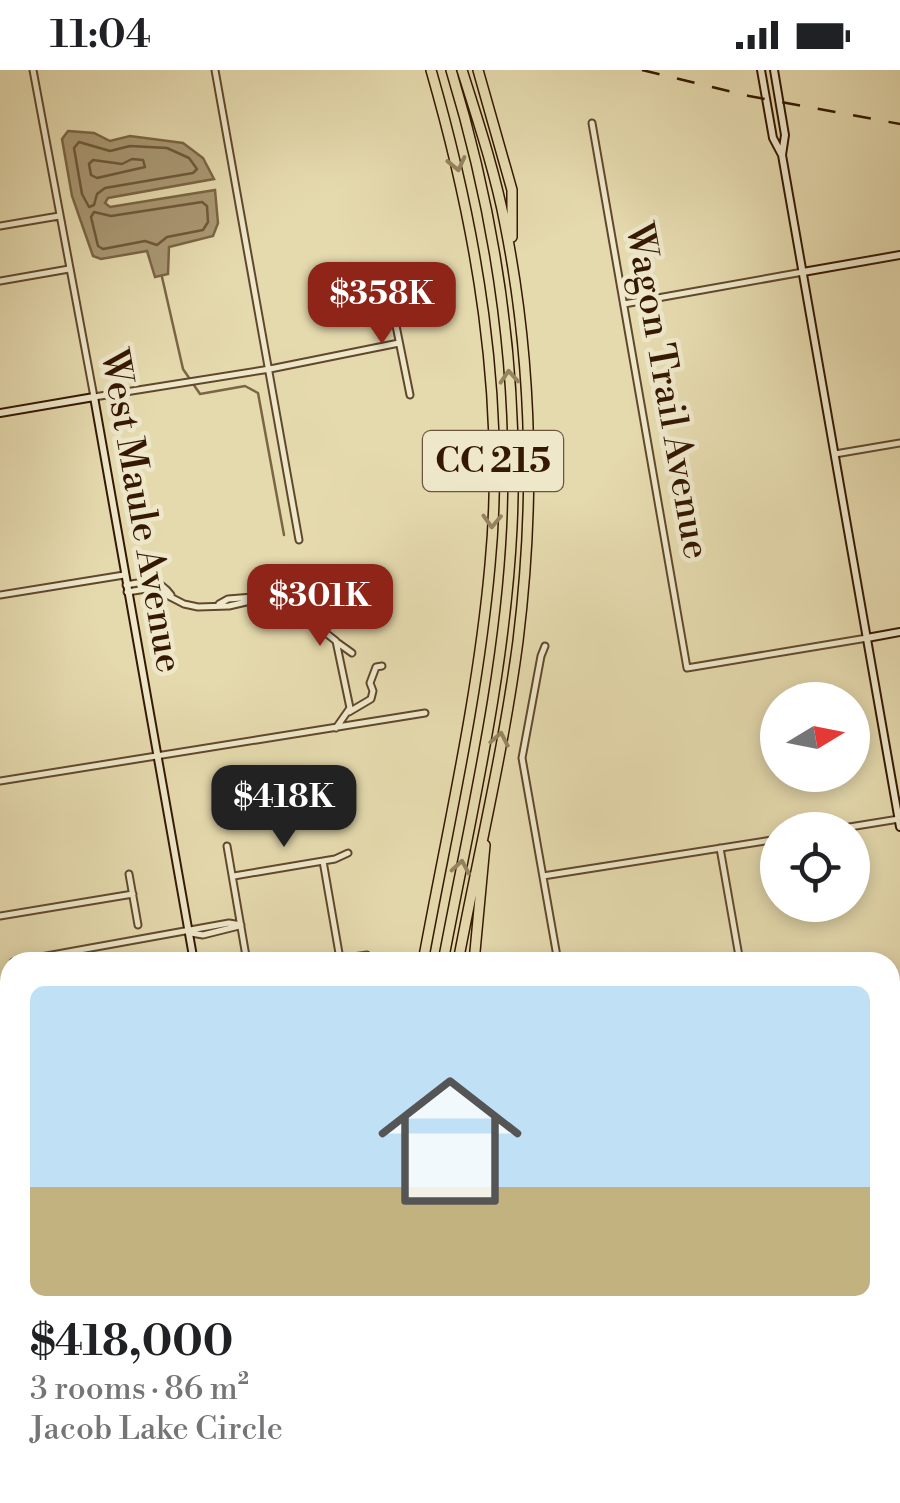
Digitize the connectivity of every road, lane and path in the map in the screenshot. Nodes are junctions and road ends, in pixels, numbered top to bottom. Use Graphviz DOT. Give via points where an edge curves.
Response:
graph roads {
  1 [pos="33,70"];
  2 [pos="215,70"];
  3 [pos="428,70"];
  4 [pos="451,70"];
  5 [pos="462,70"];
  6 [pos="478,70"];
  7 [pos="761,70"];
  8 [pos="774,70"];
  9 [pos="592,123"];
  10 [pos="782,156"];
  11 [pos="59,216"];
  12 [pos="0,226"];
  13 [pos="900,255"];
  14 [pos="512,269"];
  15 [pos="69,270"];
  16 [pos="803,272"];
  17 [pos="0,281"];
  18 [pos="389,291"];
  19 [pos="624,304"];
  20 [pos="399,343"];
  21 [pos="270,368"];
  22 [pos="410,396"];
  23 [pos="94,397"];
  24 [pos="0,413"];
  25 [pos="900,443"];
  26 [pos="834,454"];
  27 [pos="299,540"];
  28 [pos="124,575"];
  29 [pos="378,584"];
  30 [pos="126,588"];
  31 [pos="296,592"];
  32 [pos="0,595"];
  33 [pos="900,632"];
  34 [pos="866,638"];
  35 [pos="336,641"];
  36 [pos="546,646"];
  37 [pos="352,654"];
  38 [pos="382,666"];
  39 [pos="425,713"];
  40 [pos="346,714"];
  41 [pos="336,728"];
  42 [pos="157,756"];
  43 [pos="0,781"];
  44 [pos="490,792"];
  45 [pos="899,823"];
  46 [pos="870,826"];
  47 [pos="760,841"];
  48 [pos="226,846"];
  49 [pos="720,848"];
  50 [pos="348,853"];
  51 [pos="324,861"];
  52 [pos="129,874"];
  53 [pos="233,876"];
  54 [pos="543,876"];
  55 [pos="133,894"];
  56 [pos="0,916"];
  57 [pos="138,925"];
  58 [pos="241,925"];
  59 [pos="188,932"];
  60 [pos="71,952"];
  61 [pos="192,952"];
  62 [pos="245,952"];
  63 [pos="339,952"];
  64 [pos="425,952"];
  65 [pos="445,952"];
  66 [pos="460,952"];
  67 [pos="475,952"];
  68 [pos="556,952"];
  69 [pos="738,952"];
  1 -- 11 [label="street, West Maule Avenue"];
  2 -- 21 [label="street"];
  3 -- 64 [label="highway, CC 215, one-way" via="478,264 494,476 478,657"];
  65 -- 4 [label="highway, CC 215, one-way" via="500,648 513,474 501,287"];
  5 -- 14 [label="highway, CC 215"];
  6 -- 14 [label="highway" via="512,190"];
  7 -- 10 [label="main road"];
  8 -- 10 [label="main road"];
  9 -- 19 [label="street, Wagon Trail Avenue"];
  10 -- 16 [label="main road"];
  11 -- 12 [label="street"];
  11 -- 15 [label="street, West Maule Avenue"];
  13 -- 16 [label="main road"];
  44 -- 14 [label="highway, CC 215, one-way" via="518,640 526,543 528,420"];
  15 -- 17 [label="street"];
  15 -- 23 [label="street, West Maule Avenue"];
  16 -- 19 [label="street"];
  16 -- 26 [label="main road"];
  18 -- 20 [label="street"];
  19 -- 34 [label="street, Wagon Trail Avenue" via="687,668"];
  20 -- 21 [label="street"];
  20 -- 22 [label="street"];
  21 -- 23 [label="street"];
  21 -- 27 [label="street"];
  23 -- 24 [label="main road"];
  23 -- 28 [label="main road, West Maule Avenue"];
  25 -- 26 [label="street"];
  26 -- 34 [label="main road"];
  28 -- 30 [label="main road, West Maule Avenue"];
  28 -- 32 [label="street"];
  29 -- 31 [label="street"];
  30 -- 31 [label="street" via="153,588 194,607"];
  30 -- 42 [label="main road, West Maule Avenue"];
  31 -- 35 [label="street" via="304,616"];
  33 -- 34 [label="main road"];
  34 -- 45 [label="main road"];
  35 -- 37 [label="street"];
  35 -- 40 [label="street"];
  36 -- 54 [label="street" via="522,758"];
  38 -- 40 [label="street" via="370,683 371,699"];
  39 -- 41 [label="street"];
  40 -- 41 [label="street"];
  41 -- 42 [label="street"];
  42 -- 43 [label="street"];
  42 -- 59 [label="main road, West Maule Avenue"];
  44 -- 66 [label="highway, CC 215"];
  44 -- 67 [label="highway"];
  45 -- 46 [label="street"];
  47 -- 49 [label="street"];
  48 -- 53 [label="street"];
  49 -- 54 [label="street"];
  49 -- 69 [label="street"];
  50 -- 51 [label="street"];
  51 -- 53 [label="street"];
  51 -- 63 [label="street"];
  52 -- 55 [label="street"];
  53 -- 58 [label="street"];
  54 -- 68 [label="street"];
  55 -- 56 [label="street"];
  55 -- 57 [label="street"];
  58 -- 59 [label="street"];
  58 -- 62 [label="street"];
  59 -- 60 [label="street"];
  59 -- 61 [label="main road, West Maule Avenue"];
}
